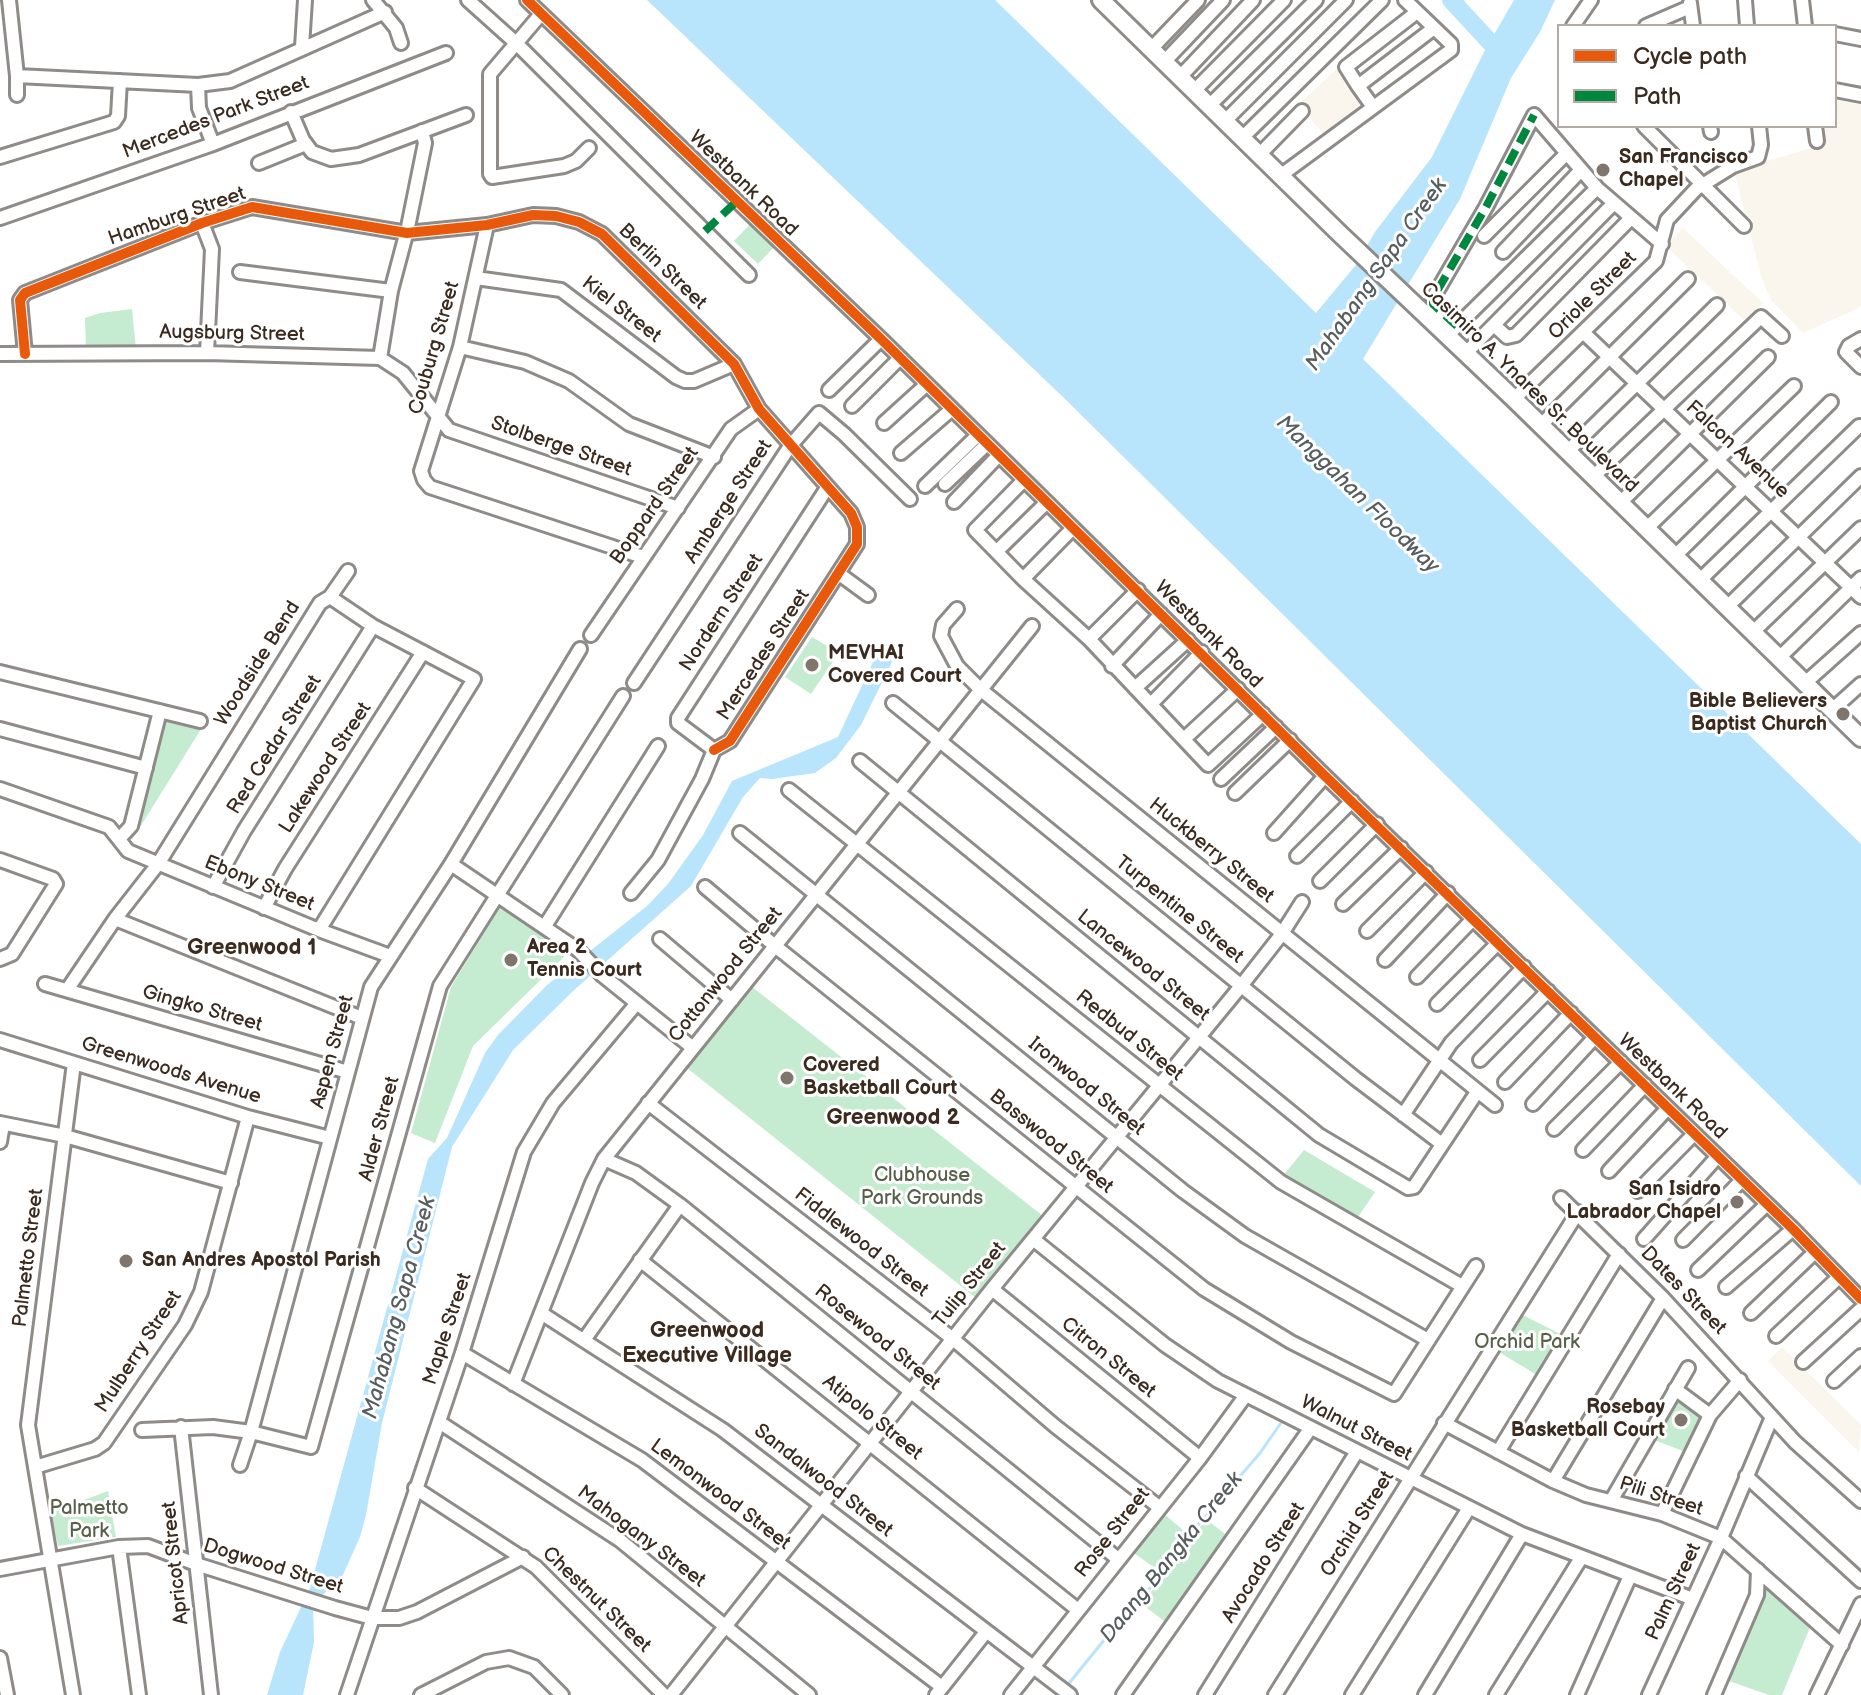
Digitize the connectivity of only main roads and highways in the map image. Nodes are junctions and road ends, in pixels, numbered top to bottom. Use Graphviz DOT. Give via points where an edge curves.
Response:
graph roads {
  1 [pos="1110,3"];
  2 [pos="1860,735"];
  1 -- 2 [label="main road, Casimiro A. Ynares Sr. Boulevard" via="1280,176 1426,317 1452,331 1466,353"];
}
